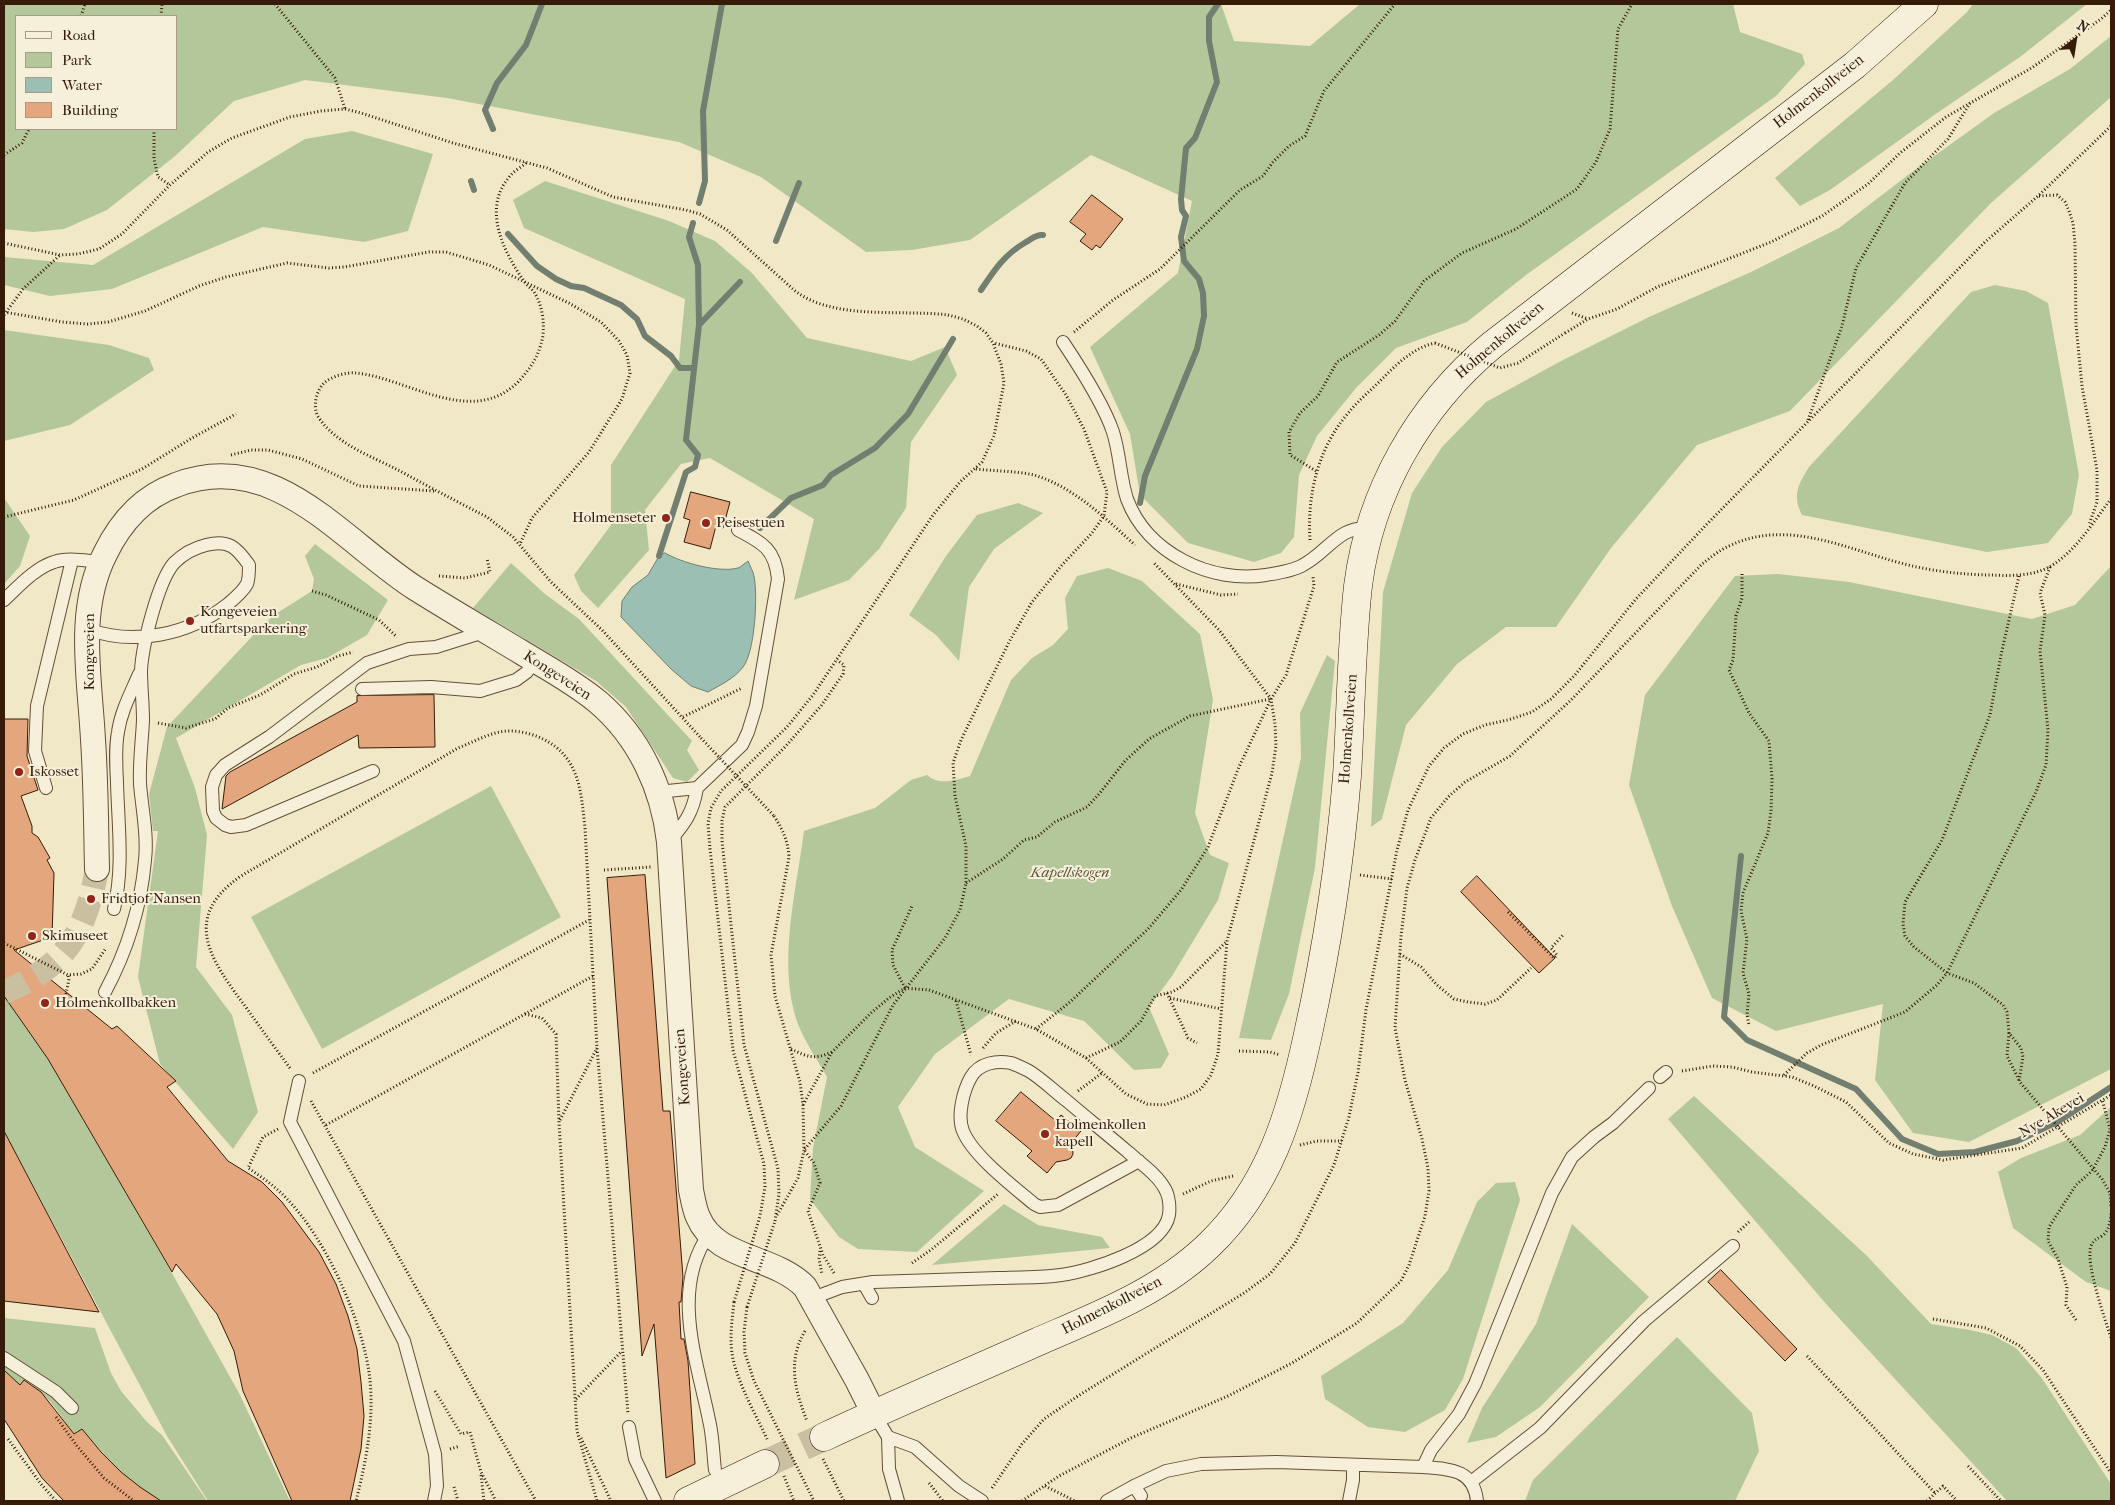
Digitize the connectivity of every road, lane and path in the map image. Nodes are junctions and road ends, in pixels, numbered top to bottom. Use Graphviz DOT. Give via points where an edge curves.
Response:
graph roads {
  1 [pos="274,4"];
  2 [pos="1396,4"];
  3 [pos="1632,4"];
  4 [pos="1924,4"];
  5 [pos="2111,10"];
  6 [pos="1970,102"];
  7 [pos="345,109"];
  8 [pos="2111,126"];
  9 [pos="28,130"];
  10 [pos="154,130"];
  11 [pos="4,155"];
  12 [pos="527,163"];
  13 [pos="170,185"];
  14 [pos="2038,196"];
  15 [pos="4,244"];
  16 [pos="60,255"];
  17 [pos="524,282"];
  18 [pos="4,313"];
  19 [pos="1064,342"];
  20 [pos="993,343"];
  21 [pos="1041,359"];
  22 [pos="236,414"];
  23 [pos="1808,422"];
  24 [pos="226,458"];
  25 [pos="976,469"];
  26 [pos="1316,471"];
  27 [pos="437,491"];
  28 [pos="2111,499"];
  29 [pos="1104,516"];
  30 [pos="4,517"];
  31 [pos="1370,529"];
  32 [pos="2087,529"];
  33 [pos="738,530"];
  34 [pos="520,544"];
  35 [pos="487,558"];
  36 [pos="72,560"];
  37 [pos="1311,560"];
  38 [pos="101,562"];
  39 [pos="2050,567"];
  40 [pos="1742,574"];
  41 [pos="2019,576"];
  42 [pos="1176,584"];
  43 [pos="412,586"];
  44 [pos="312,591"];
  45 [pos="4,600"];
  46 [pos="87,628"];
  47 [pos="487,631"];
  48 [pos="146,636"];
  49 [pos="409,649"];
  50 [pos="358,650"];
  51 [pos="534,660"];
  52 [pos="837,660"];
  53 [pos="141,669"];
  54 [pos="760,686"];
  55 [pos="362,689"];
  56 [pos="1271,699"];
  57 [pos="683,717"];
  58 [pos="143,720"];
  59 [pos="373,771"];
  60 [pos="46,788"];
  61 [pos="697,788"];
  62 [pos="658,792"];
  63 [pos="669,842"];
  64 [pos="650,867"];
  65 [pos="97,869"];
  66 [pos="604,870"];
  67 [pos="1337,872"];
  68 [pos="1392,879"];
  69 [pos="966,883"];
  70 [pos="912,906"];
  71 [pos="114,909"];
  72 [pos="1508,912"];
  73 [pos="590,920"];
  74 [pos="1564,934"];
  75 [pos="1227,941"];
  76 [pos="4,943"];
  77 [pos="110,943"];
  78 [pos="1400,953"];
  79 [pos="1531,968"];
  80 [pos="1948,973"];
  81 [pos="68,975"];
  82 [pos="593,976"];
  83 [pos="905,988"];
  84 [pos="105,992"];
  85 [pos="66,994"];
  86 [pos="1168,995"];
  87 [pos="956,1000"];
  88 [pos="1221,1009"];
  89 [pos="524,1014"];
  90 [pos="1016,1021"];
  91 [pos="1749,1025"];
  92 [pos="1036,1029"];
  93 [pos="2009,1033"];
  94 [pos="1197,1043"];
  95 [pos="597,1048"];
  96 [pos="791,1049"];
  97 [pos="1238,1051"];
  98 [pos="832,1052"];
  99 [pos="1086,1058"];
  100 [pos="1302,1062"];
  101 [pos="974,1067"];
  102 [pos="1694,1068"];
  103 [pos="1102,1073"];
  104 [pos="1784,1075"];
  105 [pos="299,1081"];
  106 [pos="2019,1081"];
  107 [pos="1649,1088"];
  108 [pos="2111,1095"];
  109 [pos="2102,1100"];
  110 [pos="1066,1101"];
  111 [pos="804,1106"];
  112 [pos="290,1122"];
  113 [pos="559,1122"];
  114 [pos="2060,1126"];
  115 [pos="1342,1141"];
  116 [pos="1297,1146"];
  117 [pos="804,1150"];
  118 [pos="1139,1161"];
  119 [pos="1264,1173"];
  120 [pos="1000,1192"];
  121 [pos="1168,1199"];
  122 [pos="2111,1208"];
  123 [pos="2111,1214"];
  124 [pos="775,1220"];
  125 [pos="709,1234"];
  126 [pos="1733,1246"];
  127 [pos="821,1248"];
  128 [pos="910,1263"];
  129 [pos="864,1284"];
  130 [pos="842,1287"];
  131 [pos="821,1294"];
  132 [pos="872,1298"];
  133 [pos="1933,1319"];
  134 [pos="2076,1320"];
  135 [pos="810,1324"];
  136 [pos="2111,1338"];
  137 [pos="623,1351"];
  138 [pos="1807,1356"];
  139 [pos="4,1358"];
  140 [pos="432,1385"];
  141 [pos="575,1400"];
  142 [pos="72,1408"];
  143 [pos="874,1414"];
  144 [pos="55,1416"];
  145 [pos="629,1427"];
  146 [pos="815,1428"];
  147 [pos="577,1431"];
  148 [pos="888,1437"];
  149 [pos="8,1439"];
  150 [pos="773,1462"];
  151 [pos="1353,1465"];
  152 [pos="1968,1466"];
  153 [pos="826,1467"];
  154 [pos="1422,1467"];
  155 [pos="715,1470"];
  156 [pos="480,1472"];
  157 [pos="2111,1472"];
  158 [pos="1471,1482"];
  159 [pos="1044,1486"];
  160 [pos="1935,1493"];
  161 [pos="985,1497"];
  162 [pos="56,1501"];
  163 [pos="134,1501"];
  164 [pos="356,1501"];
  165 [pos="434,1501"];
  166 [pos="484,1501"];
  167 [pos="496,1501"];
  168 [pos="536,1501"];
  169 [pos="596,1501"];
  170 [pos="611,1501"];
  171 [pos="655,1501"];
  172 [pos="688,1501"];
  173 [pos="794,1501"];
  174 [pos="814,1501"];
  175 [pos="844,1501"];
  176 [pos="898,1501"];
  177 [pos="1022,1501"];
  178 [pos="1075,1501"];
  179 [pos="1107,1501"];
  180 [pos="1349,1501"];
  181 [pos="1478,1501"];
  182 [pos="1927,1501"];
  183 [pos="1957,1501"];
  184 [pos="2001,1501"];
  1 -- 7 [label="path" via="335,78"];
  2 -- 19 [label="path" via="1324,92 1305,136 1289,146 1263,176 1240,190 1160,269 1113,300"];
  3 -- 26 [label="path" via="1618,29 1610,129 1596,162 1576,189 1516,229 1462,253 1424,281 1390,326 1337,362 1318,396 1300,413 1289,432 1290,455"];
  4 -- 31 [label="main road, Holmenkollveien" via="1855,65 1552,298 1465,369 1442,394 1409,440 1382,493"];
  5 -- 6 [label="path" via="2033,67"];
  6 -- 23 [label="path" via="1948,139 1905,183 1856,268 1842,326"];
  6 -- 26 [label="path, bridge" via="1926,132 1868,184 1822,216 1771,242 1657,287 1616,309 1588,319 1518,363 1500,368 1435,343 1421,348 1405,358 1349,411 1326,443"];
  7 -- 12 [label="path"];
  7 -- 13 [label="path" via="290,117 232,138 208,152"];
  8 -- 14 [label="path"];
  9 -- 11 [label="path" via="22,143"];
  10 -- 13 [label="path" via="154,160 158,177"];
  12 -- 17 [label="path" via="511,175 502,189 495,212 499,237"];
  12 -- 20 [label="path" via="566,175 592,190 613,197 686,210 714,221 805,299 819,305 948,315 977,326"];
  13 -- 16 [label="path" via="140,217 109,243 78,254"];
  14 -- 23 [label="path" via="1984,243"];
  14 -- 32 [label="path" via="2057,195 2064,202 2073,223 2076,325 2082,386 2097,470 2097,502"];
  15 -- 16 [label="path"];
  16 -- 18 [label="path" via="23,289"];
  17 -- 18 [label="path" via="488,265 446,252 429,252 344,267 272,265 226,276 145,311 108,322 62,322"];
  17 -- 27 [label="path" via="539,302 542,341 528,370 501,395 466,402 355,373 332,379 318,391 315,403 317,416 329,430 350,445"];
  17 -- 34 [label="path" via="601,322 627,355 630,373 622,399 589,452 532,518"];
  19 -- 21 [label="path"];
  19 -- 37 [label="lane" via="1109,423 1131,507 1147,531 1164,548 1206,571 1234,576 1267,575"];
  20 -- 21 [label="path" via="1026,351"];
  20 -- 25 [label="path" via="1004,383 994,436"];
  21 -- 29 [label="path" via="1066,395 1090,444 1107,492"];
  22 -- 30 [label="path" via="142,469 74,500"];
  23 -- 68 [label="path" via="1635,600 1575,675 1551,698 1532,712 1484,725 1463,734 1444,748 1429,766 1408,810 1396,850"];
  24 -- 27 [label="path" via="251,450 268,450 302,459 359,486"];
  25 -- 29 [label="path" via="1033,475 1069,490"];
  25 -- 52 [label="path" via="960,482 933,515"];
  26 -- 37 [label="path" via="1308,518"];
  27 -- 34 [label="path" via="487,517"];
  28 -- 32 [label="path"];
  29 -- 69 [label="path" via="1032,602 961,740 953,763 954,796 966,846"];
  31 -- 37 [label="lane" via="1358,527 1345,532"];
  31 -- 67 [label="main road, Holmenkollveien" via="1356,607"];
  32 -- 39 [label="path" via="2074,550"];
  33 -- 54 [label="lane" via="764,544 777,567 777,590"];
  34 -- 57 [label="path" via="551,582 602,630"];
  35 -- 43 [label="path" via="490,572 465,578 424,576"];
  36 -- 38 [label="lane"];
  36 -- 45 [label="lane" via="52,562"];
  36 -- 60 [label="lane" via="36,706 34,751"];
  37 -- 56 [label="path" via="1314,586 1286,675"];
  38 -- 43 [label="street, Kongeveien" via="123,523 154,495 188,480 236,477 273,486 298,499"];
  38 -- 46 [label="street, Kongeveien"];
  39 -- 41 [label="path"];
  39 -- 80 [label="path" via="2040,593 2045,616 2040,650 2048,730 2046,765"];
  40 -- 91 [label="path" via="1742,598 1736,616 1733,660 1729,670 1749,713 1769,741 1772,779 1768,833 1743,893 1742,911 1747,939 1743,974 1749,994"];
  41 -- 78 [label="path" via="1918,567 1790,534 1768,535 1726,547 1702,564 1570,701 1510,756 1465,782 1431,818 1407,888"];
  41 -- 80 [label="path" via="1990,714 1942,840 1905,902 1905,936"];
  42 -- 56 [label="path" via="1219,630"];
  43 -- 47 [label="street, Kongeveien"];
  44 -- 49 [label="path" via="379,620"];
  46 -- 48 [label="lane" via="111,636"];
  46 -- 65 [label="street, Kongeveien"];
  47 -- 49 [label="lane" via="436,646"];
  47 -- 51 [label="street, Kongeveien"];
  48 -- 48 [label="lane" via="177,631 197,623 233,600 247,584 249,565 238,549 216,542 193,548 173,564"];
  48 -- 53 [label="lane"];
  49 -- 59 [label="lane" via="383,656 354,670 269,737 225,765 212,787 213,811 225,825 246,825"];
  50 -- 58 [label="path" via="294,674 205,723 186,728"];
  51 -- 55 [label="lane" via="516,680 480,691 431,687"];
  51 -- 62 [label="street, Kongeveien" via="579,687 612,716 642,756"];
  52 -- 124 [label="path" via="845,669 832,690 785,747 725,807 722,820 744,1045 778,1169"];
  52 -- 150 [label="path, bridge" via="787,727 721,791 711,808 708,822 733,1050 764,1164 765,1187 760,1216 734,1302 731,1328 733,1359"];
  53 -- 58 [label="lane"];
  53 -- 71 [label="lane" via="122,714 118,734 120,872"];
  54 -- 57 [label="path" via="739,689"];
  54 -- 61 [label="lane" via="742,745"];
  56 -- 69 [label="path" via="1190,716 1149,739 1125,761 1086,807 1055,822 1036,837 1024,840 1003,859"];
  56 -- 75 [label="path" via="1276,746 1272,773"];
  56 -- 92 [label="path" via="1239,767 1208,847 1181,890 1148,929 1070,1002"];
  57 -- 96 [label="path, bridge" via="784,831 789,858 771,954 775,996"];
  58 -- 84 [label="lane" via="139,766 146,836 143,882 129,938"];
  61 -- 62 [label="lane"];
  61 -- 63 [label="lane" via="694,806 686,823"];
  62 -- 63 [label="street, Kongeveien"];
  63 -- 125 [label="street, Kongeveien" via="691,1190 697,1215"];
  64 -- 66 [label="path"];
  67 -- 68 [label="path"];
  67 -- 100 [label="main road, Holmenkollveien" via="1321,973"];
  68 -- 115 [label="path" via="1366,1010 1353,1098"];
  69 -- 83 [label="path" via="960,910 945,938"];
  70 -- 83 [label="path" via="892,950 893,965"];
  72 -- 74 [label="path" via="1554,958 1557,955 1551,948"];
  73 -- 82 [label="path"];
  73 -- 105 [label="path"];
  73 -- 105 [label="path" via="581,795 574,768 564,752 537,736 509,731 458,748 226,887 213,903 207,924 208,948 226,980"];
  75 -- 86 [label="path" via="1181,987"];
  75 -- 88 [label="path"];
  76 -- 81 [label="path"];
  77 -- 81 [label="path" via="92,969"];
  78 -- 79 [label="path" via="1421,967 1454,999 1484,1004 1497,1000"];
  78 -- 159 [label="path" via="1395,1028 1404,1080 1422,1139 1429,1191 1425,1216 1401,1281 1357,1323 1292,1363 1228,1396 1131,1438"];
  80 -- 93 [label="path" via="1974,983 2003,1005"];
  80 -- 104 [label="path" via="1905,1012 1835,1038 1806,1053"];
  81 -- 85 [label="path"];
  82 -- 89 [label="path"];
  82 -- 95 [label="path"];
  83 -- 87 [label="path" via="929,990"];
  83 -- 98 [label="path" via="872,1012"];
  83 -- 117 [label="path" via="873,1041 842,1106"];
  86 -- 88 [label="path"];
  86 -- 94 [label="path" via="1188,1038"];
  86 -- 99 [label="path" via="1155,996 1141,1021 1120,1042"];
  87 -- 90 [label="path"];
  87 -- 101 [label="path"];
  88 -- 103 [label="path" via="1218,1054 1211,1075 1201,1089 1164,1105 1148,1104 1126,1094"];
  89 -- 113 [label="path" via="542,1018 556,1034"];
  89 -- 168 [label="path" via="326,1125"];
  90 -- 92 [label="path"];
  90 -- 101 [label="path" via="996,1033"];
  92 -- 99 [label="path"];
  93 -- 106 [label="path" via="2007,1056"];
  93 -- 106 [label="path" via="2021,1048 2023,1057"];
  95 -- 113 [label="path"];
  95 -- 137 [label="path"];
  96 -- 98 [label="path" via="819,1058"];
  96 -- 111 [label="path"];
  97 -- 100 [label="path" via="1270,1052"];
  98 -- 111 [label="path"];
  99 -- 103 [label="path"];
  100 -- 119 [label="main road, Holmenkollveien" via="1288,1115"];
  101 -- 110 [label="lane" via="994,1062 1012,1064 1029,1071"];
  101 -- 118 [label="lane" via="963,1096 962,1130 990,1165 1034,1204 1045,1208 1058,1206"];
  102 -- 104 [label="path, Nye Akevei" via="1732,1067"];
  103 -- 110 [label="path"];
  104 -- 114 [label="path, Nye Akevei" via="1846,1102 1889,1143 1913,1154 1943,1160 2022,1148"];
  105 -- 112 [label="lane"];
  106 -- 114 [label="path"];
  107 -- 154 [label="lane" via="1567,1164 1552,1193 1475,1384 1459,1414"];
  108 -- 109 [label="path, Nye Akevei"];
  109 -- 114 [label="path, Nye Akevei"];
  109 -- 134 [label="path" via="2110,1130 2105,1147 2092,1171 2076,1185 2049,1227 2048,1241 2067,1287 2066,1306"];
  110 -- 118 [label="lane"];
  111 -- 117 [label="path"];
  112 -- 164 [label="path" via="263,1138 248,1168 286,1198 305,1220 324,1249 356,1324 370,1381 370,1420"];
  112 -- 165 [label="lane" via="404,1341 435,1454 437,1486"];
  113 -- 141 [label="path"];
  114 -- 122 [label="path" via="2102,1179 2110,1193"];
  115 -- 116 [label="path" via="1317,1141"];
  115 -- 161 [label="path" via="1334,1166 1295,1243 1270,1274 1044,1420 1022,1444"];
  117 -- 124 [label="path" via="798,1178"];
  117 -- 127 [label="path" via="814,1164 820,1183 808,1211"];
  118 -- 121 [label="lane" via="1162,1186"];
  119 -- 121 [label="path" via="1246,1173 1211,1181"];
  119 -- 143 [label="main road, Holmenkollveien" via="1242,1208 1220,1234 1163,1282 1122,1304"];
  120 -- 128 [label="path" via="932,1249"];
  121 -- 129 [label="lane" via="1164,1226 1149,1240 1105,1264 1061,1275 996,1282"];
  123 -- 136 [label="path" via="2108,1229 2094,1240 2090,1250 2093,1278"];
  124 -- 174 [label="path, bridge" via="748,1306 745,1353 754,1380"];
  125 -- 131 [label="street, Kongeveien" via="731,1250 786,1271"];
  125 -- 155 [label="lane" via="699,1249 690,1280 689,1311 693,1355 710,1421"];
  126 -- 158 [label="lane" via="1644,1321 1540,1428"];
  127 -- 130 [label="path"];
  127 -- 131 [label="path"];
  129 -- 130 [label="lane"];
  129 -- 132 [label="lane"];
  130 -- 131 [label="lane"];
  131 -- 143 [label="street, Kongeveien"];
  133 -- 157 [label="path" via="1986,1328 2020,1346 2043,1370"];
  135 -- 146 [label="path" via="798,1347 794,1373 799,1402"];
  137 -- 141 [label="path"];
  137 -- 145 [label="path"];
  138 -- 160 [label="path"];
  139 -- 142 [label="lane" via="56,1392"];
  140 -- 156 [label="path" via="461,1434 470,1432"];
  141 -- 147 [label="path"];
  143 -- 146 [label="main road, Holmenkollveien"];
  143 -- 148 [label="lane"];
  144 -- 163 [label="path" via="104,1478"];
  145 -- 171 [label="lane" via="635,1459"];
  147 -- 169 [label="path"];
  147 -- 170 [label="path"];
  148 -- 161 [label="lane" via="915,1447 959,1486"];
  148 -- 176 [label="lane" via="889,1469"];
  149 -- 162 [label="path"];
  150 -- 172 [label="main road"];
  150 -- 173 [label="path"];
  151 -- 154 [label="lane"];
  151 -- 179 [label="lane" via="1201,1464 1166,1471 1137,1491"];
  151 -- 180 [label="lane" via="1354,1480"];
  152 -- 184 [label="path"];
  153 -- 175 [label="path"];
  154 -- 158 [label="lane" via="1452,1470"];
  156 -- 166 [label="path"];
  156 -- 167 [label="path"];
  158 -- 181 [label="lane"];
  159 -- 177 [label="path"];
  159 -- 178 [label="path"];
  160 -- 182 [label="path"];
  160 -- 183 [label="path" via="1943,1486"];
}
